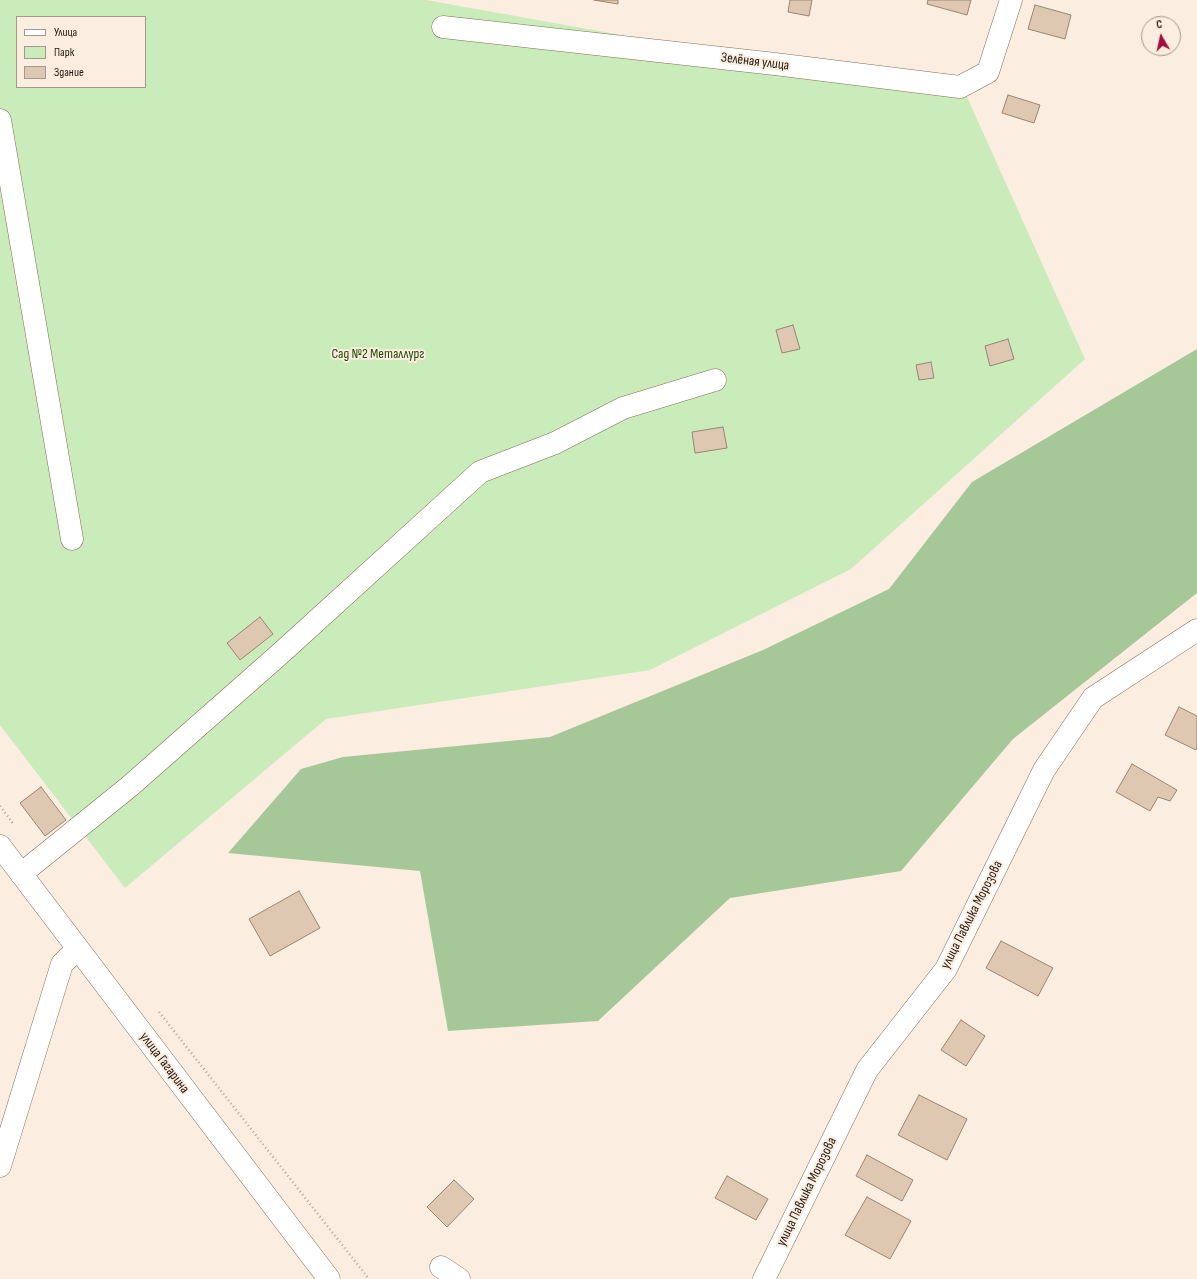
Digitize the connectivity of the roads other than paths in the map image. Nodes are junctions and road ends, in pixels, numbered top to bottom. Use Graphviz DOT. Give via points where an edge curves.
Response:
graph roads {
  1 [pos="1011,0"];
  2 [pos="443,27"];
  3 [pos="0,120"];
  4 [pos="715,380"];
  5 [pos="72,540"];
  6 [pos="1197,630"];
  7 [pos="0,846"];
  8 [pos="22,874"];
  9 [pos="78,949"];
  10 [pos="0,1166"];
  11 [pos="329,1279"];
  12 [pos="764,1279"];
  1 -- 2 [label="street, Зелёная улица" via="988,72 960,87"];
  3 -- 5 [label="street"];
  4 -- 8 [label="street" via="623,408 555,443 480,472 276,658 130,786"];
  6 -- 12 [label="street, улица Павлика Морозова" via="1094,698 1044,770 946,969 868,1070"];
  7 -- 8 [label="street, улица Гагарина"];
  8 -- 9 [label="street, улица Гагарина"];
  9 -- 10 [label="street" via="62,964"];
  9 -- 11 [label="street, улица Гагарина"];
}
